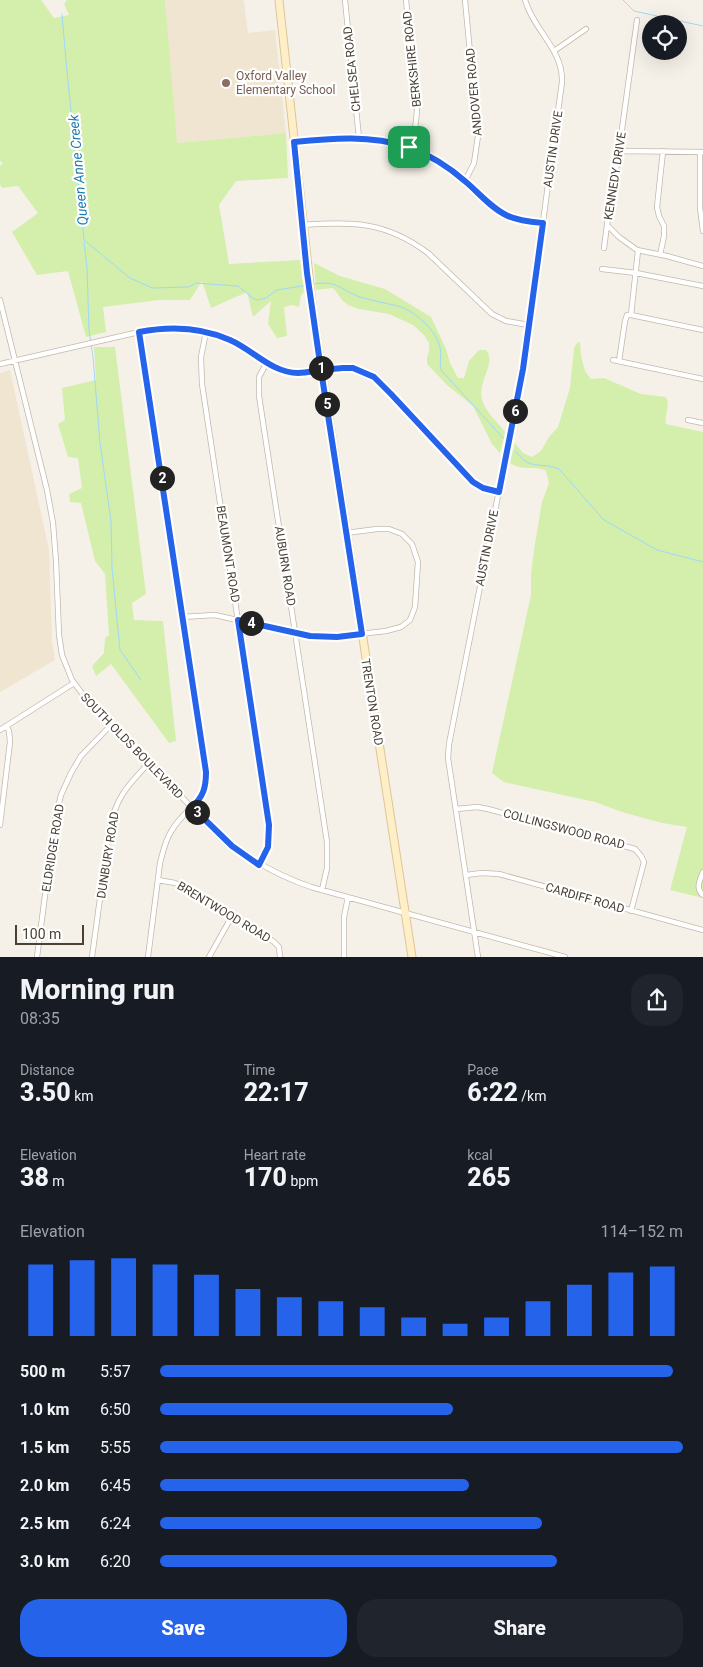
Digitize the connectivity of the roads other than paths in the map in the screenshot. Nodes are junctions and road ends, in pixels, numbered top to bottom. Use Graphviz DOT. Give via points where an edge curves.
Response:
graph roads {
  1 [pos="279,0"];
  2 [pos="345,0"];
  3 [pos="406,0"];
  4 [pos="465,0"];
  5 [pos="525,0"];
  6 [pos="637,20"];
  7 [pos="586,29"];
  8 [pos="554,51"];
  9 [pos="359,138"];
  10 [pos="294,142"];
  11 [pos="409,147"];
  12 [pos="619,151"];
  13 [pos="663,152"];
  14 [pos="702,152"];
  15 [pos="465,181"];
  16 [pos="543,223"];
  17 [pos="607,225"];
  18 [pos="302,226"];
  19 [pos="703,231"];
  20 [pos="604,248"];
  21 [pos="638,251"];
  22 [pos="660,254"];
  23 [pos="703,266"];
  24 [pos="602,269"];
  25 [pos="636,272"];
  26 [pos="703,286"];
  27 [pos="0,303"];
  28 [pos="632,315"];
  29 [pos="529,325"];
  30 [pos="703,330"];
  31 [pos="139,332"];
  32 [pos="206,332"];
  33 [pos="15,361"];
  34 [pos="267,362"];
  35 [pos="0,364"];
  36 [pos="321,370"];
  37 [pos="703,378"];
  38 [pos="688,420"];
  39 [pos="703,423"];
  40 [pos="499,492"];
  41 [pos="346,533"];
  42 [pos="182,617"];
  43 [pos="238,620"];
  44 [pos="296,633"];
  45 [pos="362,634"];
  46 [pos="74,683"];
  47 [pos="111,725"];
  48 [pos="6,726"];
  49 [pos="0,730"];
  50 [pos="149,763"];
  51 [pos="192,807"];
  52 [pos="456,809"];
  53 [pos="0,826"];
  54 [pos="259,865"];
  55 [pos="703,872"];
  56 [pos="466,875"];
  57 [pos="158,880"];
  58 [pos="322,890"];
  59 [pos="703,895"];
  60 [pos="348,897"];
  61 [pos="631,911"];
  62 [pos="405,913"];
  63 [pos="232,916"];
  64 [pos="703,930"];
  65 [pos="474,932"];
  66 [pos="37,957"];
  67 [pos="92,957"];
  68 [pos="148,957"];
  69 [pos="209,957"];
  70 [pos="280,957"];
  71 [pos="344,957"];
  72 [pos="412,957"];
  73 [pos="478,957"];
  74 [pos="565,957"];
  1 -- 10 [label="main road, TRENTON ROAD"];
  2 -- 9 [label="street, CHELSEA ROAD"];
  3 -- 11 [label="street, BERKSHIRE ROAD" via="417,111"];
  4 -- 15 [label="street, ANDOVER ROAD" via="478,136 476,156"];
  5 -- 8 [label="street, AUSTIN DRIVE" via="530,15"];
  6 -- 12 [label="street, KENNEDY DRIVE"];
  7 -- 8 [label="street"];
  8 -- 16 [label="street, AUSTIN DRIVE" via="562,66 562,82"];
  9 -- 10 [label="street"];
  9 -- 11 [label="street"];
  10 -- 18 [label="main road, TRENTON ROAD"];
  11 -- 15 [label="street" via="431,157"];
  12 -- 13 [label="street"];
  12 -- 17 [label="street, KENNEDY DRIVE"];
  13 -- 14 [label="street"];
  13 -- 22 [label="street" via="657,207 664,226"];
  14 -- 19 [label="street" via="700,216"];
  15 -- 16 [label="street" via="508,216"];
  16 -- 29 [label="street, AUSTIN DRIVE"];
  17 -- 20 [label="street"];
  17 -- 21 [label="street, KENNEDY DRIVE"];
  18 -- 29 [label="street" via="356,223 393,232 428,253 492,314 506,321"];
  18 -- 36 [label="main road, TRENTON ROAD"];
  21 -- 22 [label="street, KENNEDY DRIVE"];
  21 -- 25 [label="street"];
  22 -- 23 [label="street, KENNEDY DRIVE"];
  24 -- 25 [label="street"];
  25 -- 26 [label="street"];
  25 -- 28 [label="street"];
  27 -- 33 [label="street, SOUTH OLDS BOULEVARD"];
  28 -- 30 [label="street"];
  28 -- 37 [label="street" via="627,315 624,321 616,361"];
  29 -- 40 [label="street, AUSTIN DRIVE"];
  31 -- 32 [label="street" via="176,328"];
  31 -- 33 [label="street"];
  31 -- 42 [label="street"];
  32 -- 34 [label="street" via="231,340"];
  32 -- 43 [label="street, BEAUMONT ROAD" via="201,379"];
  33 -- 35 [label="street"];
  33 -- 46 [label="street, SOUTH OLDS BOULEVARD" via="53,523 60,641 66,669"];
  34 -- 36 [label="street" via="279,370 294,373"];
  34 -- 44 [label="street, AUBURN ROAD" via="259,377 259,391"];
  36 -- 40 [label="street" via="353,368 374,377 473,482"];
  36 -- 41 [label="main road, TRENTON ROAD"];
  38 -- 39 [label="street"];
  40 -- 52 [label="street, AUSTIN DRIVE" via="449,744"];
  41 -- 45 [label="main road, TRENTON ROAD"];
  41 -- 45 [label="street" via="377,528 394,530 409,540 418,562 415,607 410,620 396,629"];
  42 -- 43 [label="street" via="209,615"];
  42 -- 51 [label="street" via="206,772 204,792"];
  43 -- 44 [label="street"];
  43 -- 54 [label="street, BEAUMONT ROAD" via="269,825 268,847"];
  44 -- 45 [label="street" via="326,638"];
  44 -- 58 [label="street, AUBURN ROAD" via="327,842 327,868"];
  45 -- 62 [label="main road, TRENTON ROAD"];
  46 -- 47 [label="street, SOUTH OLDS BOULEVARD"];
  46 -- 48 [label="street"];
  47 -- 50 [label="street, SOUTH OLDS BOULEVARD"];
  47 -- 66 [label="street, ELDRIDGE ROAD" via="76,763 61,795"];
  48 -- 49 [label="street"];
  48 -- 53 [label="street" via="10,742"];
  50 -- 51 [label="street, SOUTH OLDS BOULEVARD"];
  50 -- 67 [label="street, DUNBURY ROAD" via="120,796 111,818"];
  51 -- 54 [label="street, SOUTH OLDS BOULEVARD" via="232,846"];
  51 -- 57 [label="street" via="168,836"];
  52 -- 56 [label="street, AUSTIN DRIVE"];
  52 -- 61 [label="street, COLLINGSWOOD ROAD" via="488,809 635,849 644,862"];
  54 -- 58 [label="street, SOUTH OLDS BOULEVARD" via="292,881"];
  55 -- 59 [label="street" via="698,888"];
  56 -- 61 [label="street, CARDIFF ROAD" via="499,874"];
  56 -- 65 [label="street, AUSTIN DRIVE"];
  57 -- 63 [label="street, BRENTWOOD ROAD" via="181,885"];
  57 -- 68 [label="street"];
  58 -- 60 [label="street, SOUTH OLDS BOULEVARD"];
  60 -- 62 [label="street, SOUTH OLDS BOULEVARD"];
  60 -- 71 [label="street" via="344,917"];
  61 -- 64 [label="street, CARDIFF ROAD"];
  62 -- 65 [label="street, SOUTH OLDS BOULEVARD"];
  62 -- 72 [label="main road, TRENTON ROAD"];
  63 -- 69 [label="street"];
  63 -- 70 [label="street, BRENTWOOD ROAD" via="277,944"];
  65 -- 73 [label="street, AUSTIN DRIVE"];
  65 -- 74 [label="street, SOUTH OLDS BOULEVARD"];
}
